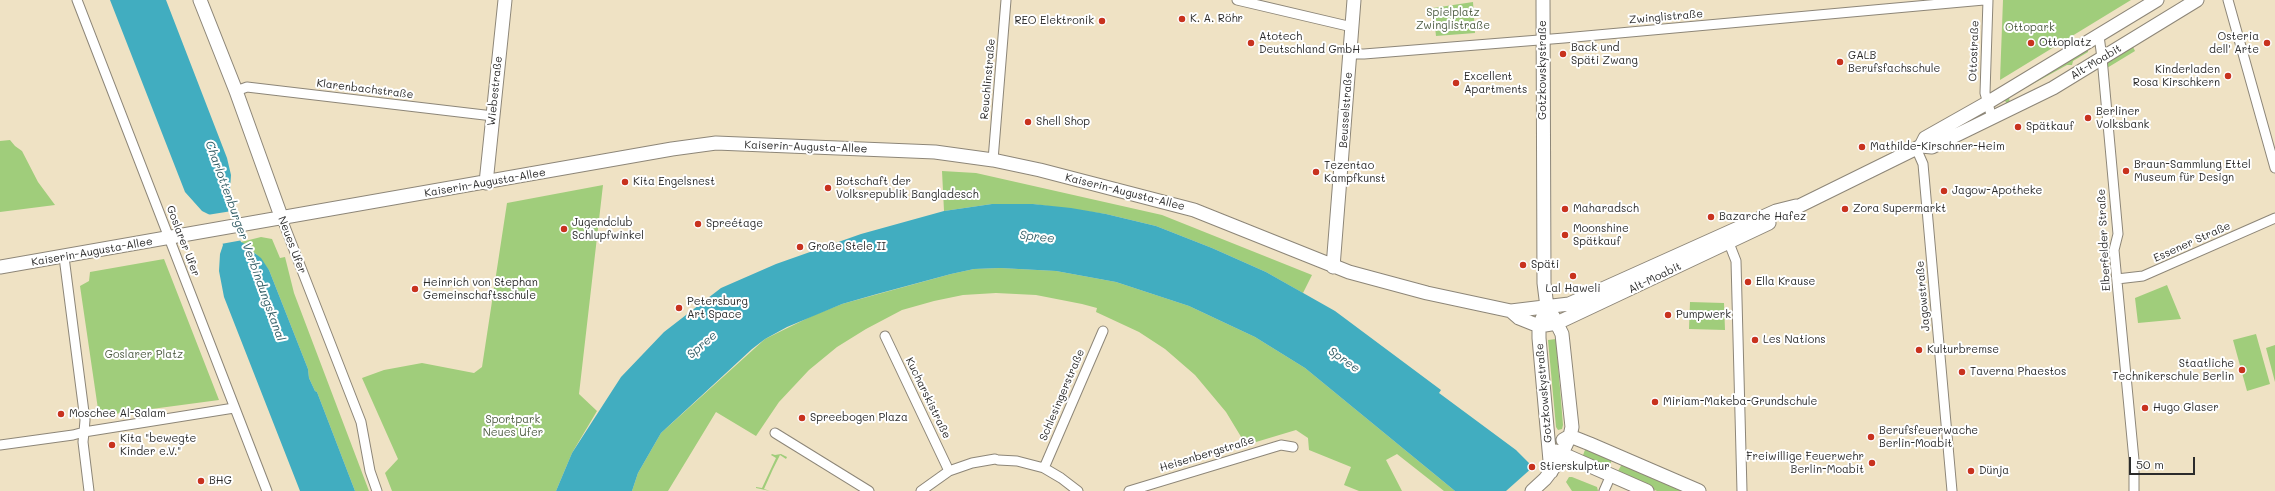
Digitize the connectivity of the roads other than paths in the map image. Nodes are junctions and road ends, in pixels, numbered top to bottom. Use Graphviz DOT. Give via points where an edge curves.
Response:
graph roads {
  1 [pos="77,0"];
  2 [pos="200,0"];
  3 [pos="505,0"];
  4 [pos="1006,0"];
  5 [pos="1237,0"];
  6 [pos="1354,0"];
  7 [pos="1543,0"];
  8 [pos="1984,0"];
  9 [pos="1988,0"];
  10 [pos="2157,0"];
  11 [pos="2197,0"];
  12 [pos="2228,0"];
  13 [pos="1352,26"];
  14 [pos="2099,36"];
  15 [pos="1543,38"];
  16 [pos="1350,54"];
  17 [pos="2102,58"];
  18 [pos="236,91"];
  19 [pos="1987,103"];
  20 [pos="493,116"];
  21 [pos="1992,118"];
  22 [pos="1918,147"];
  23 [pos="993,160"];
  24 [pos="2275,168"];
  25 [pos="486,183"];
  26 [pos="1796,206"];
  27 [pos="282,218"];
  28 [pos="2275,218"];
  29 [pos="169,238"];
  30 [pos="1729,243"];
  31 [pos="64,257"];
  32 [pos="0,267"];
  33 [pos="1333,267"];
  34 [pos="2117,279"];
  35 [pos="1546,307"];
  36 [pos="1511,311"];
  37 [pos="1557,323"];
  38 [pos="1539,326"];
  39 [pos="1103,331"];
  40 [pos="885,336"];
  41 [pos="234,408"];
  42 [pos="84,432"];
  43 [pos="775,433"];
  44 [pos="1570,436"];
  45 [pos="0,445"];
  46 [pos="1293,447"];
  47 [pos="1549,447"];
  48 [pos="1562,454"];
  49 [pos="1619,456"];
  50 [pos="1044,468"];
  51 [pos="949,471"];
  52 [pos="1611,475"];
  53 [pos="1548,476"];
  54 [pos="89,491"];
  55 [pos="267,491"];
  56 [pos="377,491"];
  57 [pos="869,491"];
  58 [pos="921,491"];
  59 [pos="1078,491"];
  60 [pos="1129,491"];
  61 [pos="1532,491"];
  62 [pos="1604,491"];
  63 [pos="1647,491"];
  64 [pos="1699,491"];
  65 [pos="1742,491"];
  66 [pos="1952,491"];
  67 [pos="2134,491"];
  1 -- 29 [label="street, Goslarer Ufer"];
  2 -- 18 [label="main road, Neues Ufer"];
  3 -- 20 [label="main road, Wiebestraße"];
  4 -- 23 [label="street, Reuchlinstraße"];
  5 -- 13 [label="street"];
  6 -- 13 [label="main road, Beusselstraße"];
  7 -- 15 [label="main road, Gotzkowskystraße"];
  8 -- 15 [label="street, Zwinglistraße"];
  9 -- 19 [label="street, Ottostraße" via="1985,86"];
  10 -- 14 [label="main road, Alt-Moabit"];
  11 -- 17 [label="main road, Alt-Moabit"];
  12 -- 24 [label="street"];
  13 -- 16 [label="main road, Beusselstraße"];
  14 -- 17 [label="street, Elberfelder Straße"];
  14 -- 19 [label="main road, Alt-Moabit"];
  15 -- 16 [label="street, Zwinglistraße"];
  15 -- 35 [label="main road, Gotzkowskystraße"];
  16 -- 33 [label="main road, Beusselstraße"];
  17 -- 21 [label="main road, Alt-Moabit" via="2053,88"];
  17 -- 34 [label="street, Elberfelder Straße" via="2118,234 2114,250"];
  18 -- 20 [label="street, Klarenbachstraße" via="247,87"];
  18 -- 27 [label="main road, Neues Ufer"];
  19 -- 21 [label="street"];
  19 -- 22 [label="main road, Alt-Moabit" via="1924,138"];
  20 -- 25 [label="main road, Wiebestraße"];
  21 -- 22 [label="main road, Alt-Moabit" via="1932,147"];
  22 -- 26 [label="main road, Alt-Moabit"];
  22 -- 66 [label="street, Jagowstraße" via="1923,164"];
  23 -- 25 [label="main road, Kaiserin-Augusta-Allee" via="935,152 716,143"];
  23 -- 33 [label="main road, Kaiserin-Augusta-Allee" via="1165,201 1202,213"];
  25 -- 27 [label="main road, Kaiserin-Augusta-Allee"];
  26 -- 30 [label="main road, Alt-Moabit" via="1779,218"];
  26 -- 35 [label="main road, Alt-Moabit" via="1776,211 1569,304"];
  27 -- 29 [label="main road, Kaiserin-Augusta-Allee"];
  27 -- 56 [label="street, Neues Ufer" via="361,422 370,471"];
  28 -- 34 [label="street, Essener Straße" via="2144,276"];
  29 -- 31 [label="main road, Kaiserin-Augusta-Allee"];
  29 -- 41 [label="street, Goslarer Ufer"];
  30 -- 37 [label="main road, Alt-Moabit"];
  30 -- 65 [label="street" via="1736,261"];
  31 -- 32 [label="main road, Kaiserin-Augusta-Allee"];
  31 -- 42 [label="street" via="85,420"];
  33 -- 36 [label="main road, Alt-Moabit" via="1427,293"];
  34 -- 67 [label="street, Elberfelder Straße" via="2134,460"];
  35 -- 36 [label="main road, Alt-Moabit"];
  35 -- 37 [label="main road, Gotzkowskystraße"];
  35 -- 38 [label="main road, Gotzkowskystraße"];
  36 -- 38 [label="main road, Alt-Moabit" via="1519,318"];
  37 -- 38 [label="main road, Alt-Moabit"];
  37 -- 44 [label="main road, Gotzkowskystraße" via="1563,341 1572,427"];
  38 -- 47 [label="main road, Gotzkowskystraße"];
  39 -- 50 [label="street, Schlesingerstraße"];
  40 -- 51 [label="street, Kucharskistraße"];
  41 -- 42 [label="street"];
  41 -- 55 [label="street, Goslarer Ufer"];
  42 -- 45 [label="street"];
  42 -- 54 [label="street"];
  43 -- 57 [label="street"];
  44 -- 47 [label="main road"];
  44 -- 48 [label="main road, Gotzkowskystraße"];
  44 -- 49 [label="main road"];
  46 -- 60 [label="street, Heisenbergstraße" via="1280,444"];
  47 -- 48 [label="main road"];
  47 -- 53 [label="main road, Gotzkowskystraße"];
  48 -- 52 [label="main road"];
  48 -- 53 [label="main road, Gotzkowskystraße"];
  49 -- 52 [label="main road"];
  49 -- 64 [label="main road"];
  50 -- 51 [label="street" via="1016,461 997,460 972,463"];
  50 -- 59 [label="street"];
  51 -- 58 [label="street"];
  52 -- 62 [label="street"];
  52 -- 63 [label="main road"];
  53 -- 61 [label="main road"];
}
